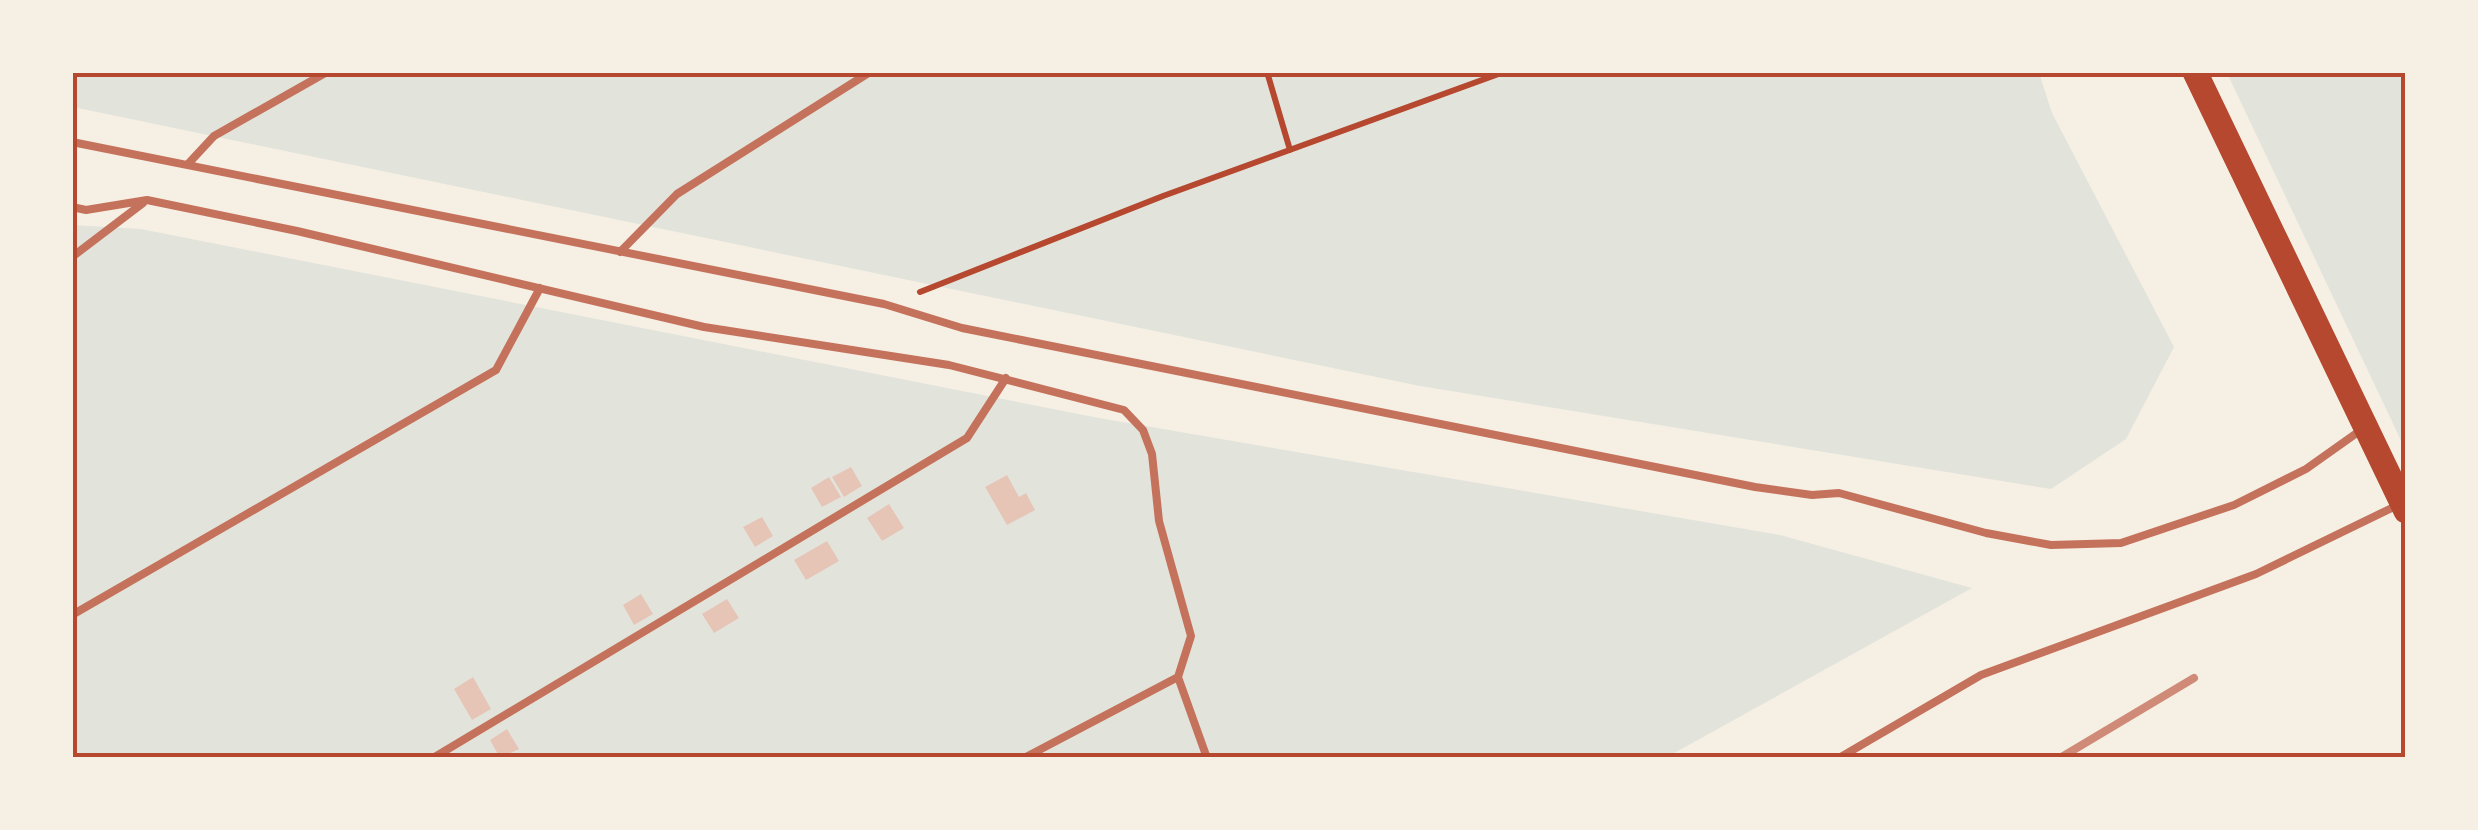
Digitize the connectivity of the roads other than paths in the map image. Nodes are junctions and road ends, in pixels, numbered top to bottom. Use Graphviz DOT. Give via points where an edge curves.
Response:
graph roads {
  1 [pos="326,72"];
  2 [pos="870,72"];
  3 [pos="2195,72"];
  4 [pos="72,142"];
  5 [pos="188,164"];
  6 [pos="147,200"];
  7 [pos="72,207"];
  8 [pos="620,252"];
  9 [pos="72,257"];
  10 [pos="540,288"];
  11 [pos="1006,378"];
  12 [pos="2364,427"];
  13 [pos="2404,507"];
  14 [pos="72,615"];
  15 [pos="1178,677"];
  16 [pos="433,758"];
  17 [pos="1024,758"];
  18 [pos="1208,758"];
  19 [pos="1839,758"];
  1 -- 5 [label="lane" via="214,136"];
  2 -- 8 [label="lane" via="677,194"];
  3 -- 12 [label="main road"];
  4 -- 5 [label="lane"];
  5 -- 8 [label="lane"];
  6 -- 7 [label="lane"];
  6 -- 9 [label="lane"];
  6 -- 10 [label="lane"];
  8 -- 12 [label="lane" via="884,304 962,328 1755,487 1839,492 2050,545 2121,542 2234,505 2306,469"];
  10 -- 11 [label="lane" via="704,326"];
  10 -- 14 [label="lane" via="496,370"];
  11 -- 15 [label="lane" via="1124,410 1143,430 1191,636"];
  11 -- 16 [label="lane" via="967,438"];
  12 -- 13 [label="main road"];
  13 -- 19 [label="lane" via="2256,574 1981,675"];
  15 -- 17 [label="lane"];
  15 -- 18 [label="lane"];
}
